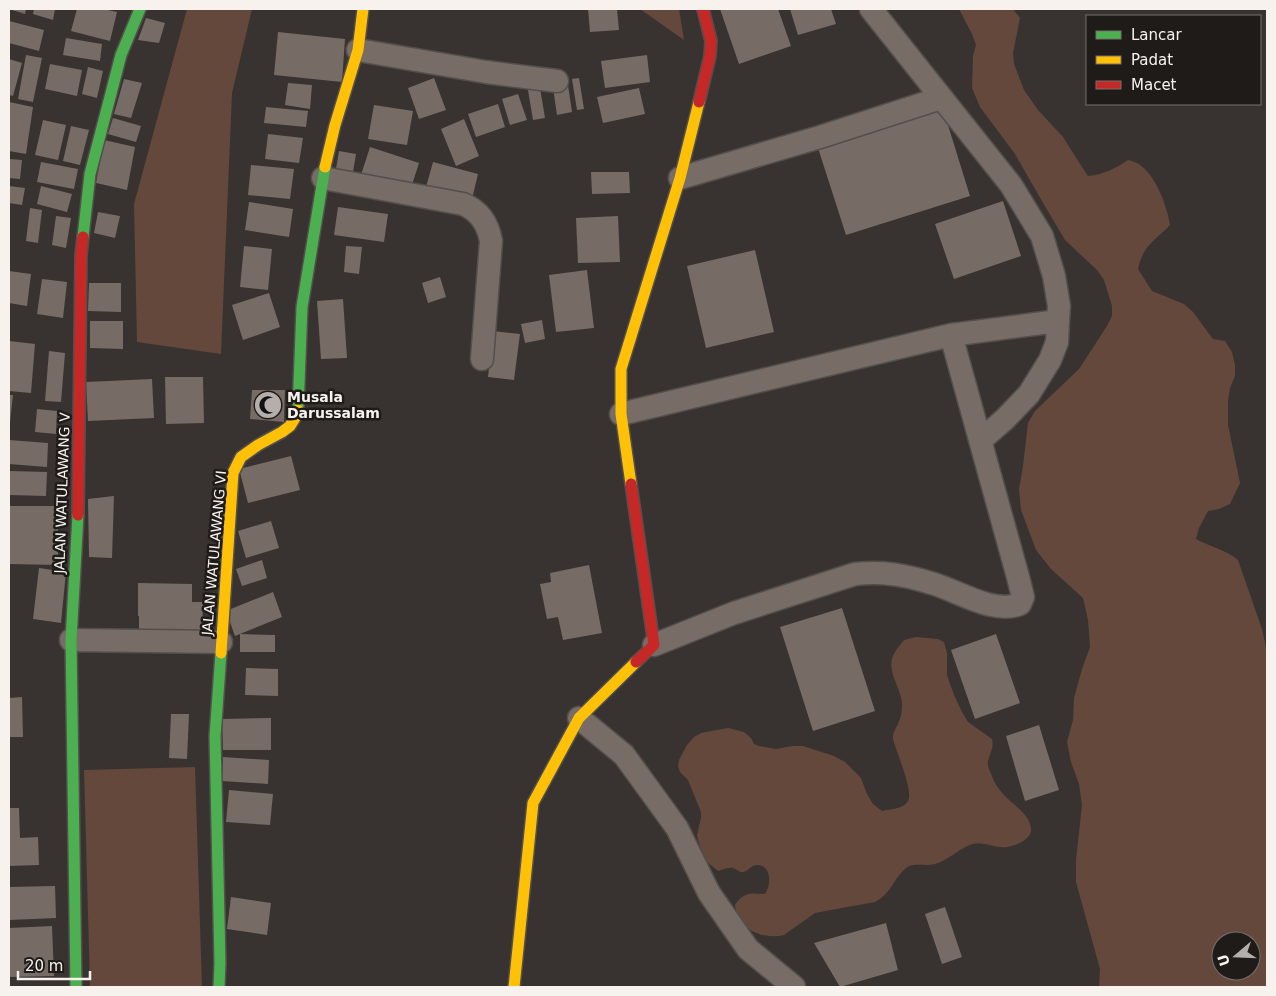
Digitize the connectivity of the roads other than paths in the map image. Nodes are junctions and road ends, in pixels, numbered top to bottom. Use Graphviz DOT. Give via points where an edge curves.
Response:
graph roads {
  1 [pos="140,9"];
  2 [pos="363,9"];
  3 [pos="703,9"];
  4 [pos="871,9"];
  5 [pos="358,50"];
  6 [pos="557,81"];
  7 [pos="941,98"];
  8 [pos="323,178"];
  9 [pos="680,178"];
  10 [pos="1058,321"];
  11 [pos="951,335"];
  12 [pos="482,358"];
  13 [pos="622,414"];
  14 [pos="981,440"];
  15 [pos="71,640"];
  16 [pos="221,642"];
  17 [pos="654,645"];
  18 [pos="579,718"];
  19 [pos="76,987"];
  20 [pos="219,987"];
  21 [pos="514,987"];
  22 [pos="794,987"];
  1 -- 15 [label="street, JALAN WATULAWANG V" via="121,55 90,174 86,210 81,256 78,515"];
  2 -- 5 [label="street, JALAN WATULAWANG VI"];
  3 -- 9 [label="street" via="711,41 710,56"];
  4 -- 7 [label="street"];
  5 -- 6 [label="street"];
  5 -- 8 [label="street, JALAN WATULAWANG VI"];
  7 -- 9 [label="street"];
  7 -- 10 [label="street" via="1011,184 1042,236 1054,276"];
  8 -- 12 [label="street" via="463,204 486,222 491,242"];
  8 -- 16 [label="street, JALAN WATULAWANG VI" via="302,307 298,413 290,426 241,457 234,473"];
  9 -- 13 [label="street" via="621,369"];
  10 -- 11 [label="street"];
  10 -- 14 [label="street" via="1057,342 1050,360 1029,394"];
  11 -- 13 [label="street"];
  11 -- 14 [label="street"];
  13 -- 17 [label="street"];
  14 -- 17 [label="street" via="1020,584 1023,597 1020,604 997,606 933,583 893,574 855,574 734,613"];
  15 -- 16 [label="street"];
  15 -- 19 [label="street, JALAN WATULAWANG V"];
  16 -- 20 [label="street, JALAN WATULAWANG VI" via="215,736"];
  17 -- 18 [label="street"];
  18 -- 21 [label="street" via="533,803"];
  18 -- 22 [label="street" via="624,755 677,828 709,893 748,949"];
}
